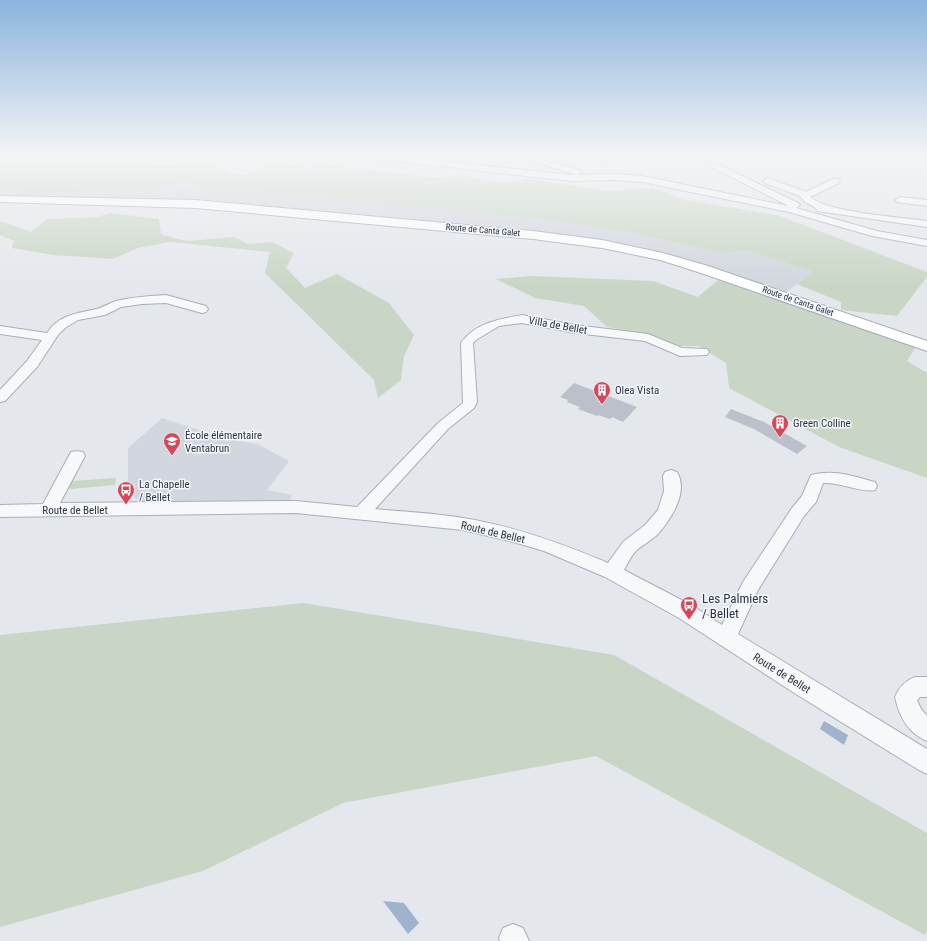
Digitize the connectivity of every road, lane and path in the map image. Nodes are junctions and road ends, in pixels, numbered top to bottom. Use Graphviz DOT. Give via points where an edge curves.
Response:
graph roads {
  1 [pos="737,198"];
  2 [pos="781,198"];
  3 [pos="807,198"];
  4 [pos="0,199"];
  5 [pos="900,200"];
  6 [pos="927,203"];
  7 [pos="795,205"];
  8 [pos="834,211"];
  9 [pos="820,217"];
  10 [pos="927,224"];
  11 [pos="927,243"];
  12 [pos="202,309"];
  13 [pos="0,330"];
  14 [pos="50,337"];
  15 [pos="927,346"];
  16 [pos="702,352"];
  17 [pos="0,398"];
  18 [pos="77,456"];
  19 [pos="671,476"];
  20 [pos="869,486"];
  21 [pos="48,510"];
  22 [pos="0,511"];
  23 [pos="361,513"];
  24 [pos="612,572"];
  25 [pos="725,637"];
  26 [pos="927,687"];
  27 [pos="927,730"];
  28 [pos="927,762"];
  1 -- 9 [label="street"];
  2 -- 7 [label="street"];
  3 -- 8 [label="street" via="816,205"];
  4 -- 15 [label="main road, Route de Canta Galet" via="195,204 532,235 602,244 663,257 717,273"];
  5 -- 6 [label="street"];
  7 -- 8 [label="street"];
  7 -- 9 [label="street"];
  8 -- 10 [label="street"];
  9 -- 11 [label="street" via="876,234"];
  12 -- 14 [label="street" via="166,299 137,300 118,304 101,312 74,317 61,324"];
  13 -- 14 [label="street"];
  14 -- 17 [label="street" via="32,364"];
  16 -- 23 [label="street, Villa de Bellet" via="680,352 648,338 522,319 496,323 472,337 467,344 469,405 443,426"];
  18 -- 21 [label="street"];
  19 -- 24 [label="street" via="672,491 666,512 651,530 629,547"];
  20 -- 25 [label="street" via="827,477 817,479 810,498 790,524 750,587"];
  21 -- 22 [label="street, Route de Bellet"];
  21 -- 23 [label="street, Route de Bellet" via="296,507"];
  23 -- 24 [label="street, Route de Bellet" via="463,524 510,534 550,546"];
  24 -- 25 [label="street, Route de Bellet" via="686,612"];
  25 -- 28 [label="street, Route de Bellet"];
  26 -- 27 [label="street" via="915,688 906,697 908,708 918,724"];
}
